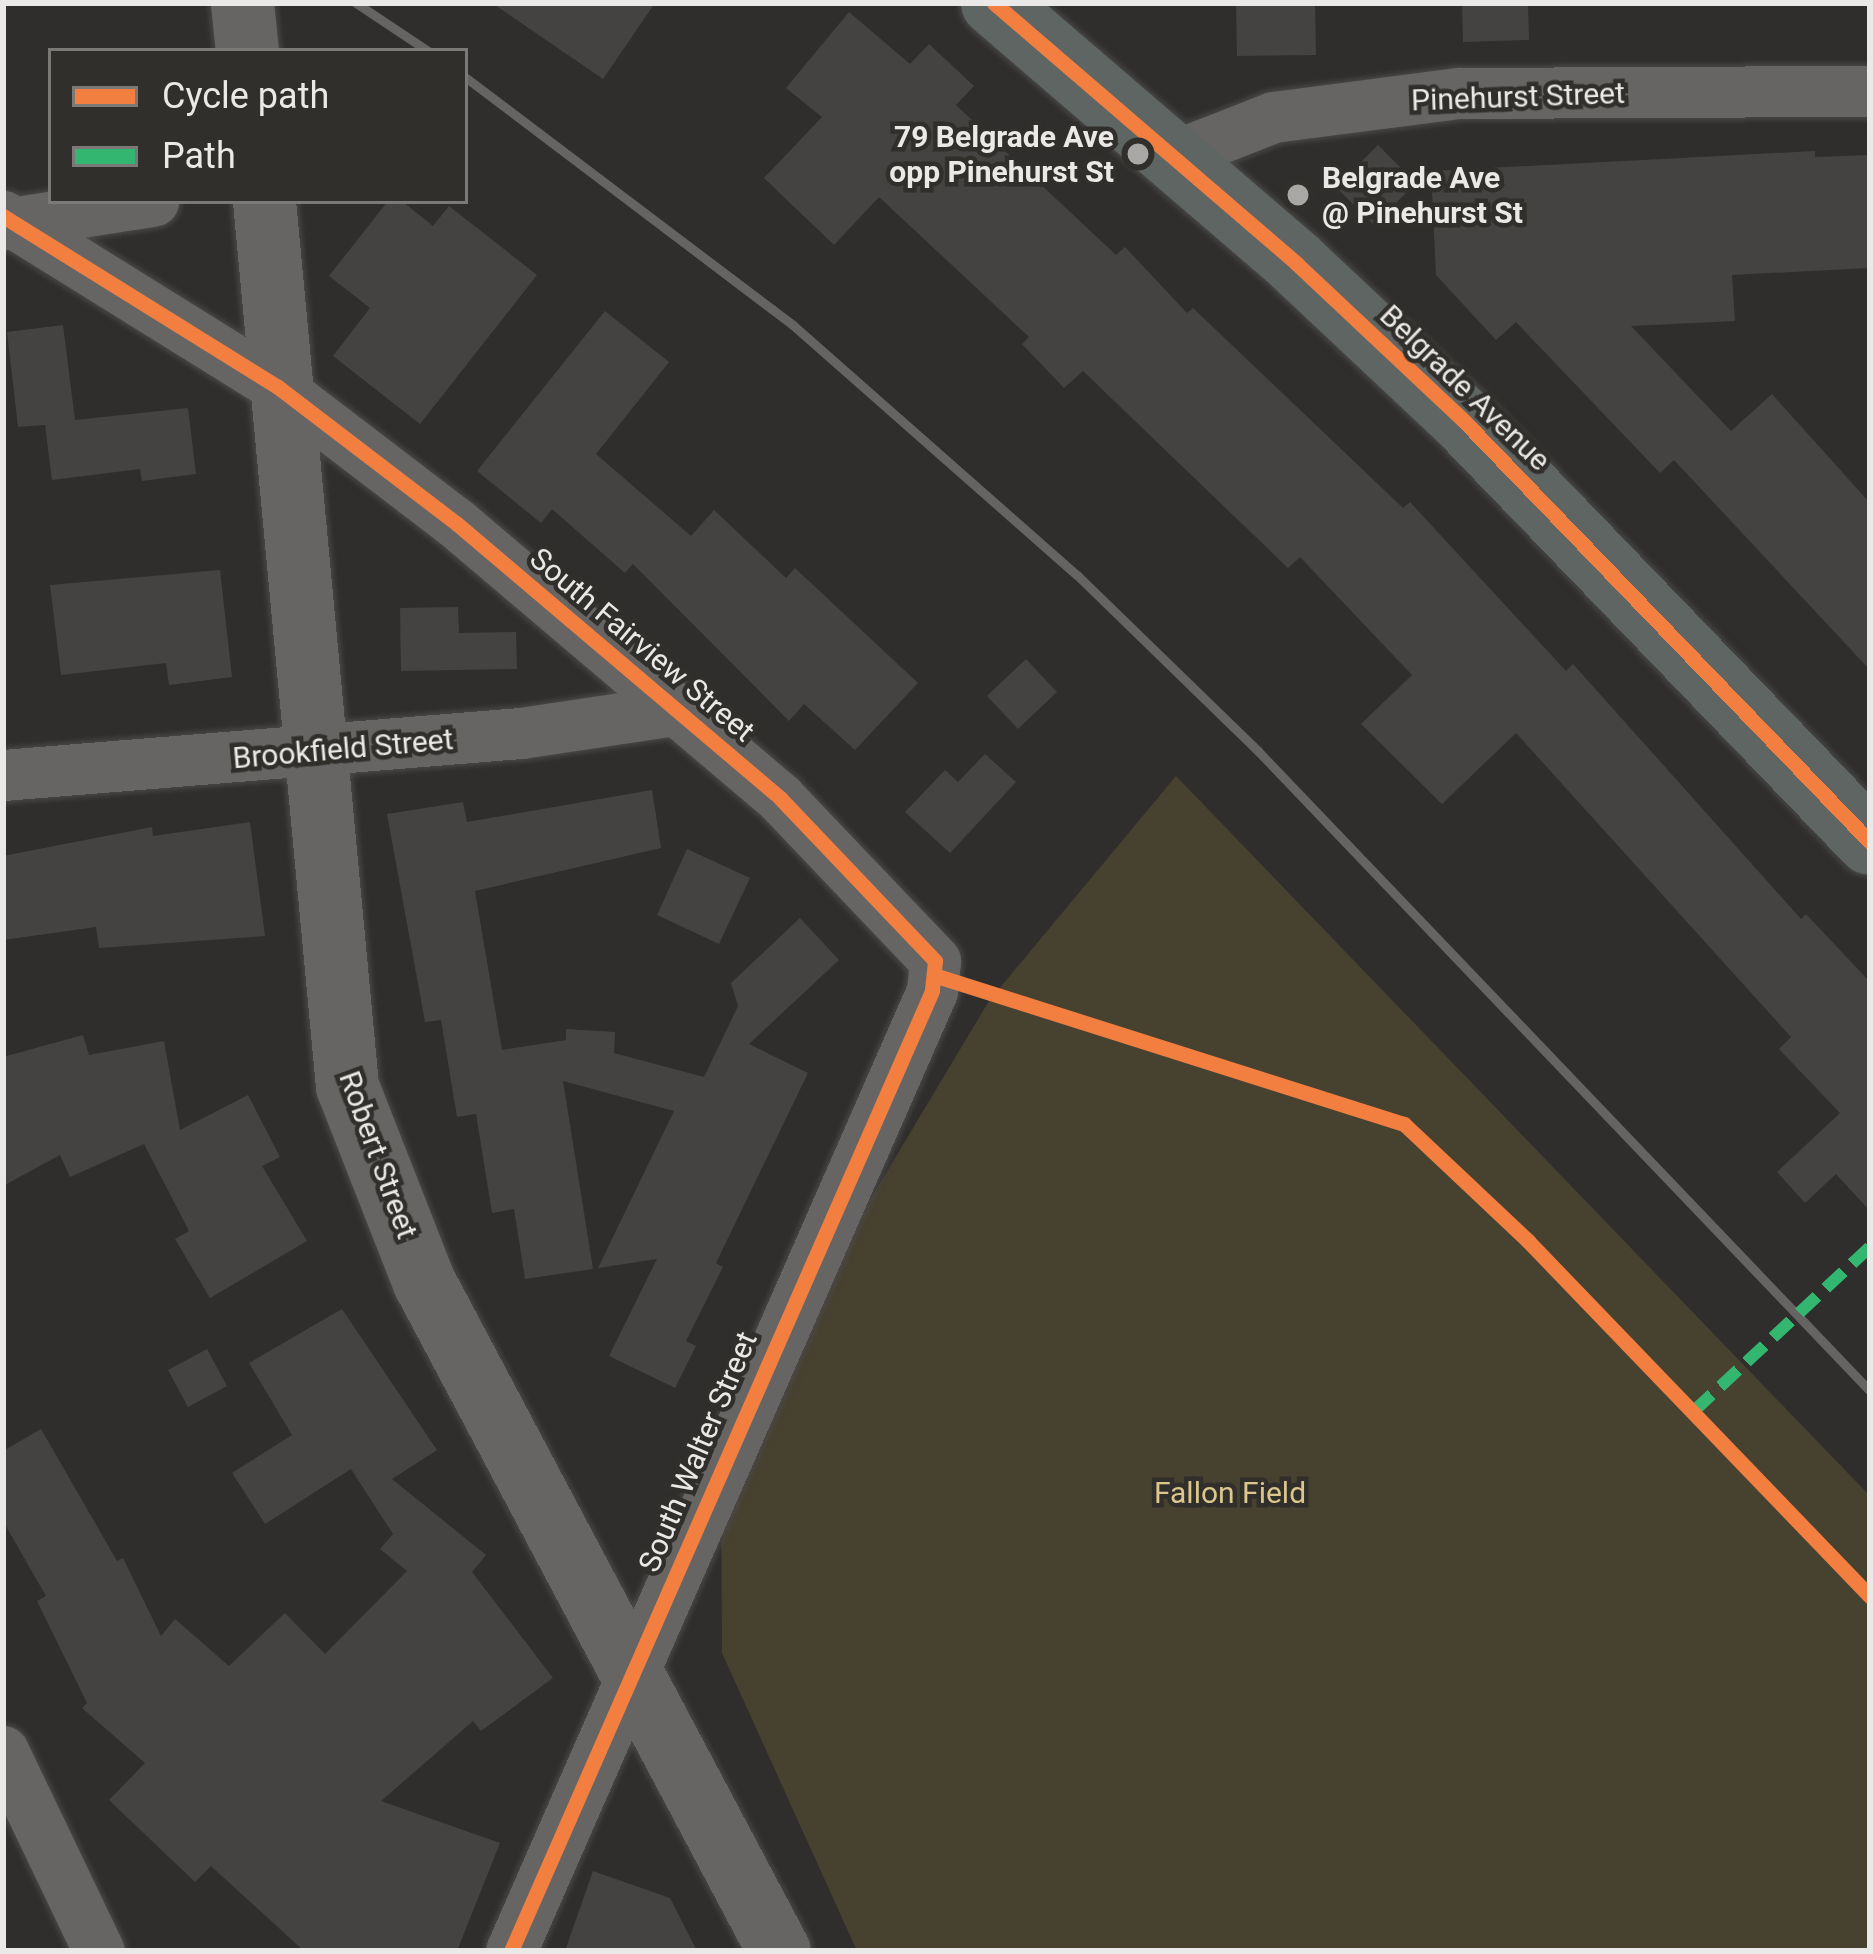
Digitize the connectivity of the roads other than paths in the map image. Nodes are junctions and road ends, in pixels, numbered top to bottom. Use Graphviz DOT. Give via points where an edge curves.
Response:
graph roads {
  1 [pos="242,3"];
  2 [pos="994,3"];
  3 [pos="247,48"];
  4 [pos="1870,92"];
  5 [pos="1174,156"];
  6 [pos="131,204"];
  7 [pos="264,204"];
  8 [pos="7,221"];
  9 [pos="278,386"];
  10 [pos="681,710"];
  11 [pos="320,752"];
  12 [pos="3,775"];
  13 [pos="1870,842"];
  14 [pos="937,976"];
  15 [pos="631,1676"];
  16 [pos="3,1751"];
  17 [pos="770,1940"];
  18 [pos="99,1951"];
  19 [pos="511,1951"];
  1 -- 3 [label="street"];
  2 -- 5 [label="main road, Belgrade Avenue"];
  4 -- 5 [label="street, Pinehurst Street" via="1459,93 1273,117"];
  5 -- 13 [label="main road, Belgrade Avenue" via="1463,420"];
  6 -- 8 [label="street"];
  7 -- 9 [label="street, Robert Street"];
  8 -- 9 [label="street, South Fairview Street"];
  9 -- 10 [label="street, South Fairview Street"];
  9 -- 11 [label="street, Robert Street"];
  10 -- 11 [label="street, Brookfield Street"];
  10 -- 14 [label="street, South Fairview Street" via="862,877 929,948"];
  11 -- 12 [label="street, Brookfield Street"];
  11 -- 15 [label="street, Robert Street" via="328,943 347,1086 424,1282"];
  14 -- 15 [label="street, South Walter Street"];
  15 -- 17 [label="street, Robert Street"];
  15 -- 19 [label="street, South Walter Street"];
  16 -- 18 [label="street"];
}
